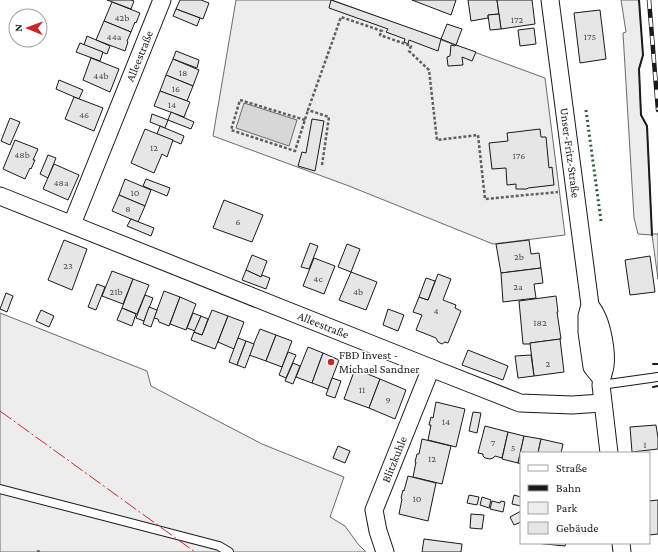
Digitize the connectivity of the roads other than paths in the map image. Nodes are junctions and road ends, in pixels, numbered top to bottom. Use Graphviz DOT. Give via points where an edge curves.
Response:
graph roads {
  1 [pos="162,0"];
  2 [pos="550,0"];
  3 [pos="0,196"];
  4 [pos="72,224"];
  5 [pos="431,368"];
  6 [pos="658,377"];
  7 [pos="601,382"];
  8 [pos="602,402"];
  9 [pos="609,452"];
  10 [pos="0,489"];
  11 [pos="229,552"];
  12 [pos="385,552"];
  1 -- 4 [label="street, Alleestraße"];
  2 -- 7 [label="street, Unser-Fritz-Straße" via="590,305 596,313 605,348 605,367"];
  3 -- 4 [label="street, Alleestraße"];
  4 -- 5 [label="street, Alleestraße"];
  5 -- 8 [label="street, Alleestraße" via="520,403 572,405"];
  5 -- 12 [label="street, Blitzkuhle" via="374,510"];
  6 -- 7 [label="lane"];
  7 -- 8 [label="street, Unser-Fritz-Straße"];
  8 -- 9 [label="street, Unser-Fritz-Straße"];
  10 -- 11 [label="lane" via="219,546"];
}
